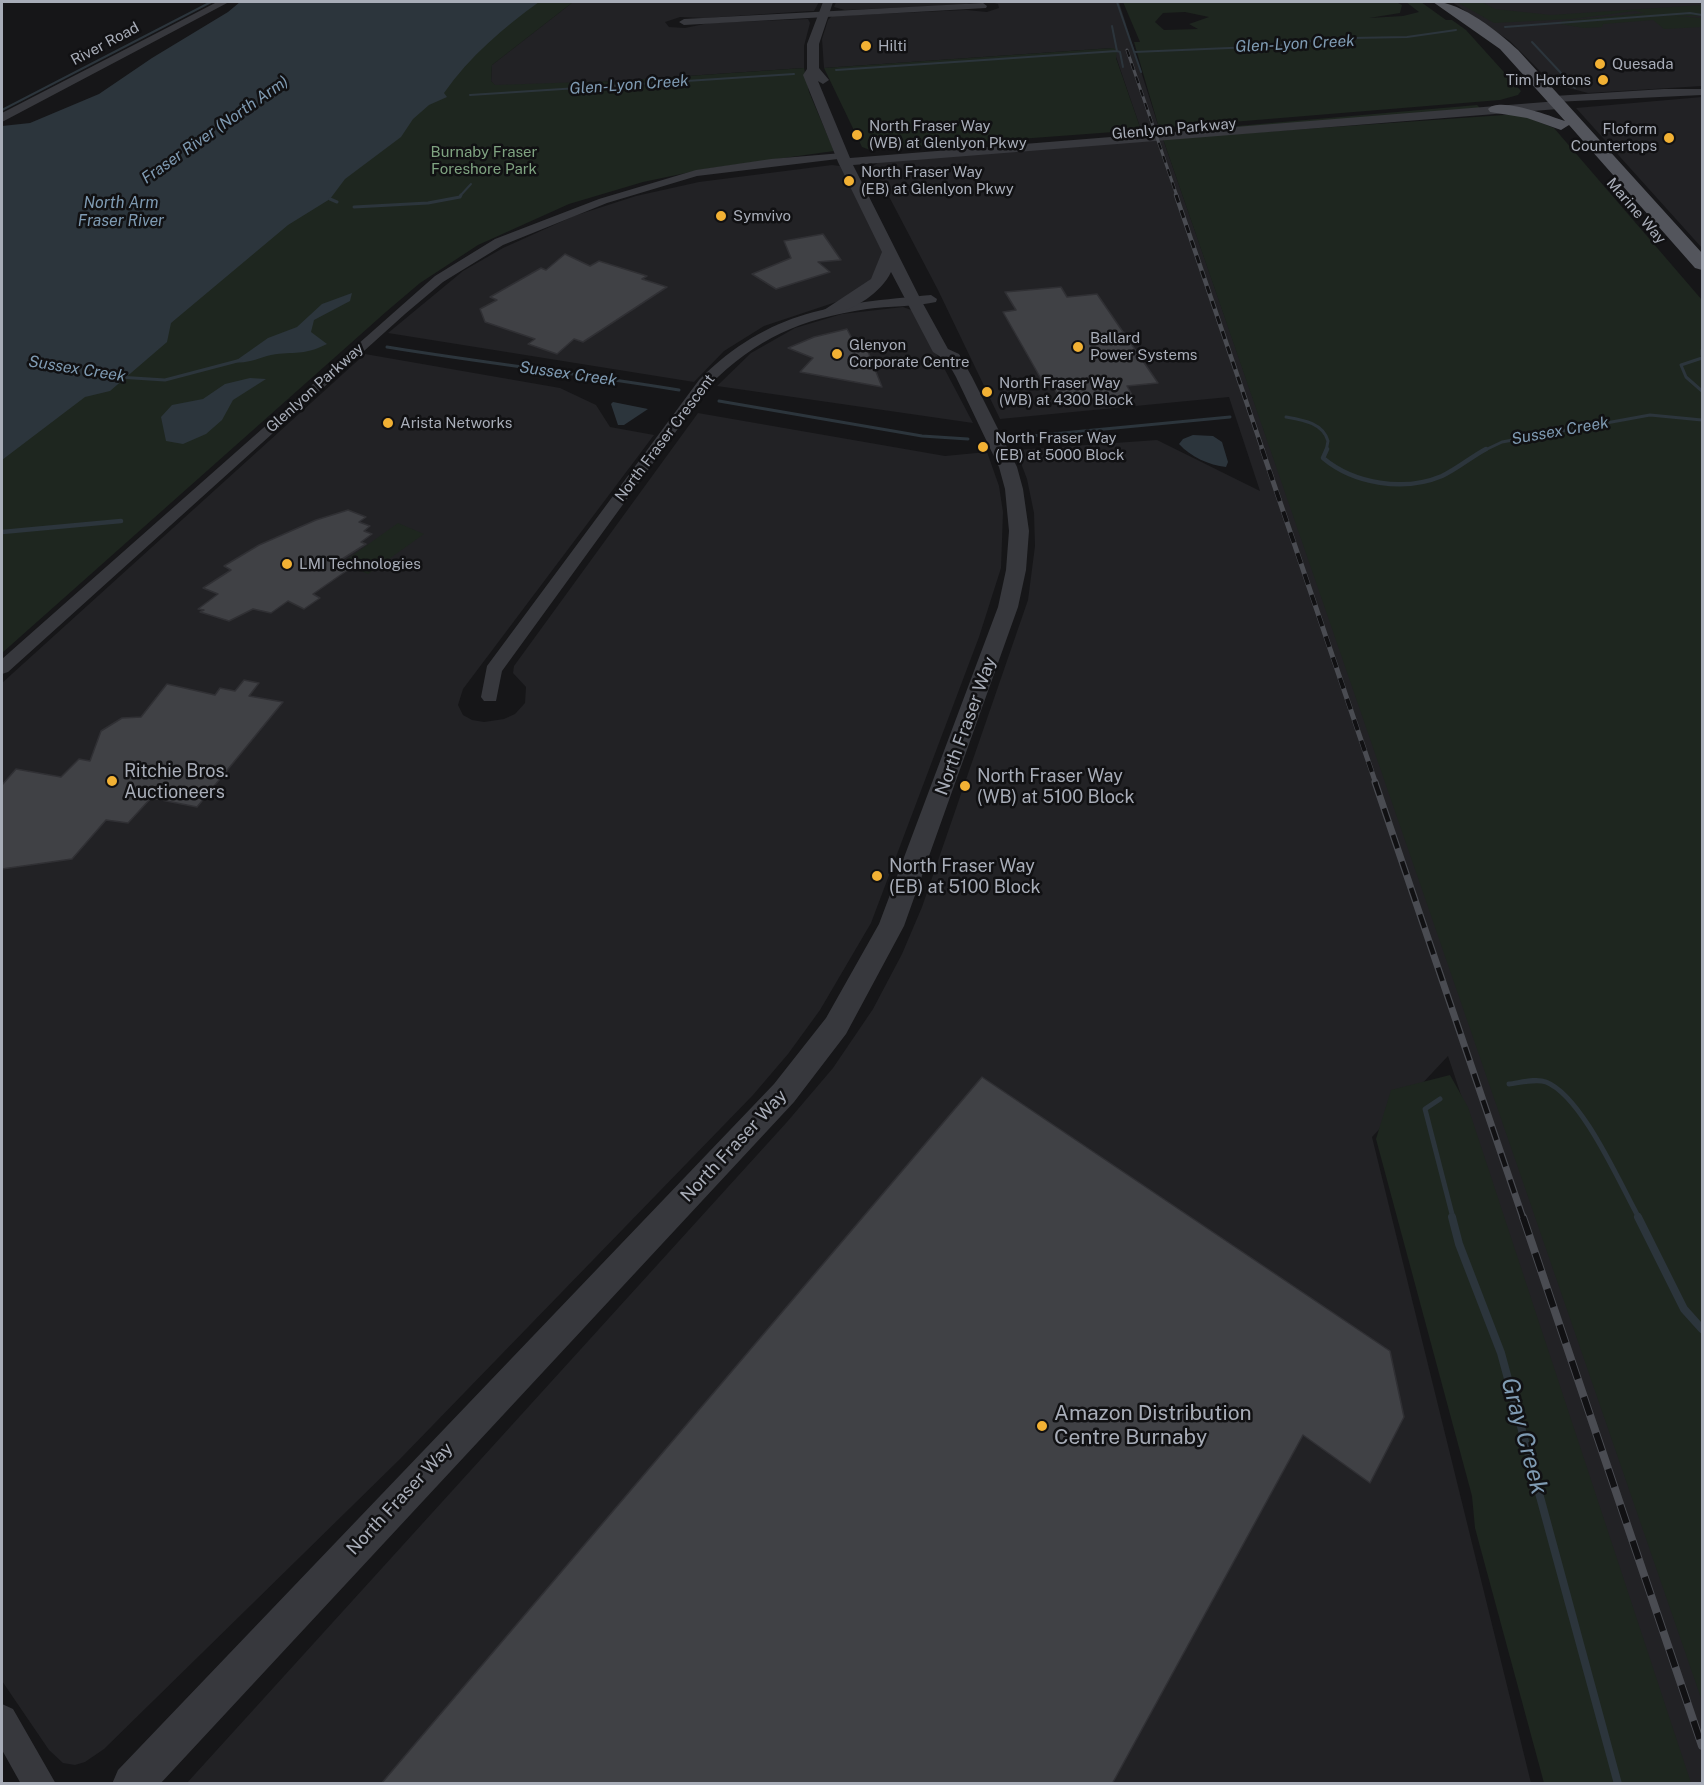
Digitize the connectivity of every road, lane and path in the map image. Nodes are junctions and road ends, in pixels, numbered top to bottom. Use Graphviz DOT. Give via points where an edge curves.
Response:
graph roads {
  1 [pos="224,2"];
  2 [pos="828,2"];
  3 [pos="1440,2"];
  4 [pos="983,6"];
  5 [pos="823,14"];
  6 [pos="684,22"];
  7 [pos="813,69"];
  8 [pos="1702,92"];
  9 [pos="1677,94"];
  10 [pos="1586,96"];
  11 [pos="1545,97"];
  12 [pos="1502,105"];
  13 [pos="4,115"];
  14 [pos="842,120"];
  15 [pos="1561,125"];
  16 [pos="860,155"];
  17 [pos="843,159"];
  18 [pos="872,179"];
  19 [pos="890,253"];
  20 [pos="1702,264"];
  21 [pos="922,282"];
  22 [pos="1702,286"];
  23 [pos="931,299"];
  24 [pos="913,300"];
  25 [pos="832,310"];
  26 [pos="953,358"];
  27 [pos="2,668"];
  28 [pos="490,697"];
  29 [pos="2,1720"];
  30 [pos="40,1784"];
  31 [pos="132,1784"];
  1 -- 13 [label="street, River Road"];
  2 -- 5 [label="street, North Fraser Way"];
  3 -- 11 [label="main road, Marine Way" via="1477,28 1475,32"];
  4 -- 5 [label="street"];
  5 -- 6 [label="street"];
  5 -- 7 [label="street, North Fraser Way" via="813,44"];
  7 -- 14 [label="street" via="820,75"];
  7 -- 17 [label="street, North Fraser Way" via="809,75 814,92"];
  8 -- 9 [label="street, Glenlyon Parkway"];
  9 -- 10 [label="street, Glenlyon Parkway"];
  9 -- 11 [label="street, Glenlyon Parkway"];
  10 -- 11 [label="main road"];
  11 -- 12 [label="street, Glenlyon Parkway"];
  11 -- 12 [label="main road" via="1521,96"];
  11 -- 15 [label="main road, Marine Way"];
  11 -- 20 [label="main road, Marine Way"];
  12 -- 15 [label="main road"];
  12 -- 16 [label="street, Glenlyon Parkway"];
  15 -- 22 [label="main road, Marine Way"];
  16 -- 17 [label="street, Glenlyon Parkway"];
  16 -- 18 [label="street"];
  17 -- 19 [label="street, North Fraser Way"];
  17 -- 27 [label="street, Glenlyon Parkway" via="673,181 603,201 499,242 439,279"];
  19 -- 24 [label="street, North Fraser Way"];
  19 -- 25 [label="street" via="887,271 876,285"];
  21 -- 23 [label="street, North Fraser Way"];
  23 -- 24 [label="street, North Fraser Crescent"];
  23 -- 26 [label="street, North Fraser Way" via="955,350"];
  24 -- 25 [label="street, North Fraser Crescent"];
  24 -- 26 [label="street, North Fraser Way" via="941,352"];
  25 -- 28 [label="street, North Fraser Crescent" via="769,332 715,370 493,670"];
  26 -- 31 [label="street, North Fraser Way" via="1008,467 1018,521 1016,570 1008,607 929,827 891,926 860,987 836,1026 784,1093"];
  29 -- 30 [label="street"];
}
